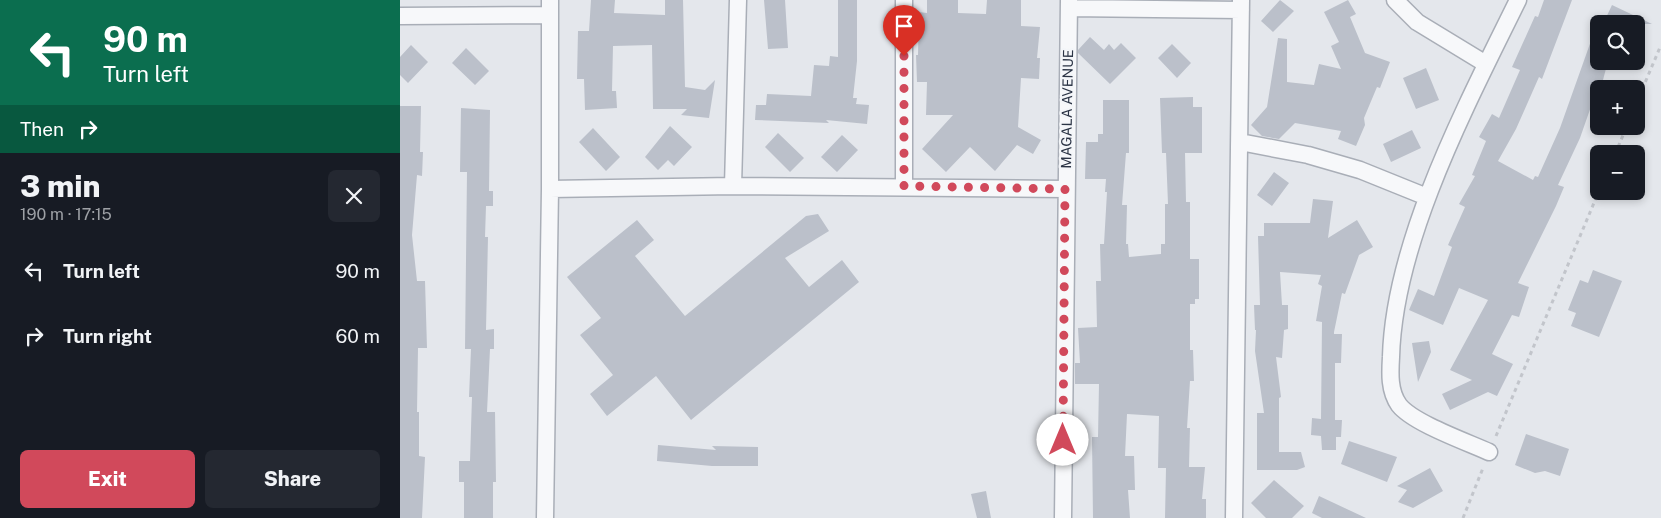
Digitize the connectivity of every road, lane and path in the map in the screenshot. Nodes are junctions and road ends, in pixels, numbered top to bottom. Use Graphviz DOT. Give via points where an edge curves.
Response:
graph roads {
  1 [pos="738,0"];
  2 [pos="904,0"];
  3 [pos="1395,0"];
  4 [pos="1518,0"];
  5 [pos="1069,4"];
  6 [pos="1241,5"];
  7 [pos="550,8"];
  8 [pos="400,16"];
  9 [pos="1661,45"];
  10 [pos="1486,64"];
  11 [pos="1645,83"];
  12 [pos="1240,142"];
  13 [pos="733,186"];
  14 [pos="904,186"];
  15 [pos="550,188"];
  16 [pos="1065,189"];
  17 [pos="1427,197"];
  18 [pos="1595,200"];
  19 [pos="1489,452"];
  20 [pos="545,518"];
  21 [pos="1063,518"];
  22 [pos="1234,518"];
  23 [pos="1462,518"];
  1 -- 13 [label="street"];
  2 -- 14 [label="street"];
  3 -- 10 [label="street" via="1417,22"];
  4 -- 10 [label="street"];
  5 -- 6 [label="street"];
  5 -- 16 [label="street, MAGALA AVENUE"];
  6 -- 12 [label="street"];
  7 -- 8 [label="street"];
  7 -- 15 [label="street"];
  9 -- 11 [label="path"];
  10 -- 17 [label="street"];
  12 -- 17 [label="street" via="1308,155 1360,170"];
  12 -- 22 [label="street"];
  13 -- 14 [label="street"];
  13 -- 15 [label="street"];
  14 -- 16 [label="street"];
  15 -- 20 [label="street"];
  16 -- 21 [label="street, MAGALA AVENUE"];
  17 -- 19 [label="street" via="1392,329 1390,382 1399,405 1417,419"];
  18 -- 19 [label="path"];
  19 -- 23 [label="path"];
}
